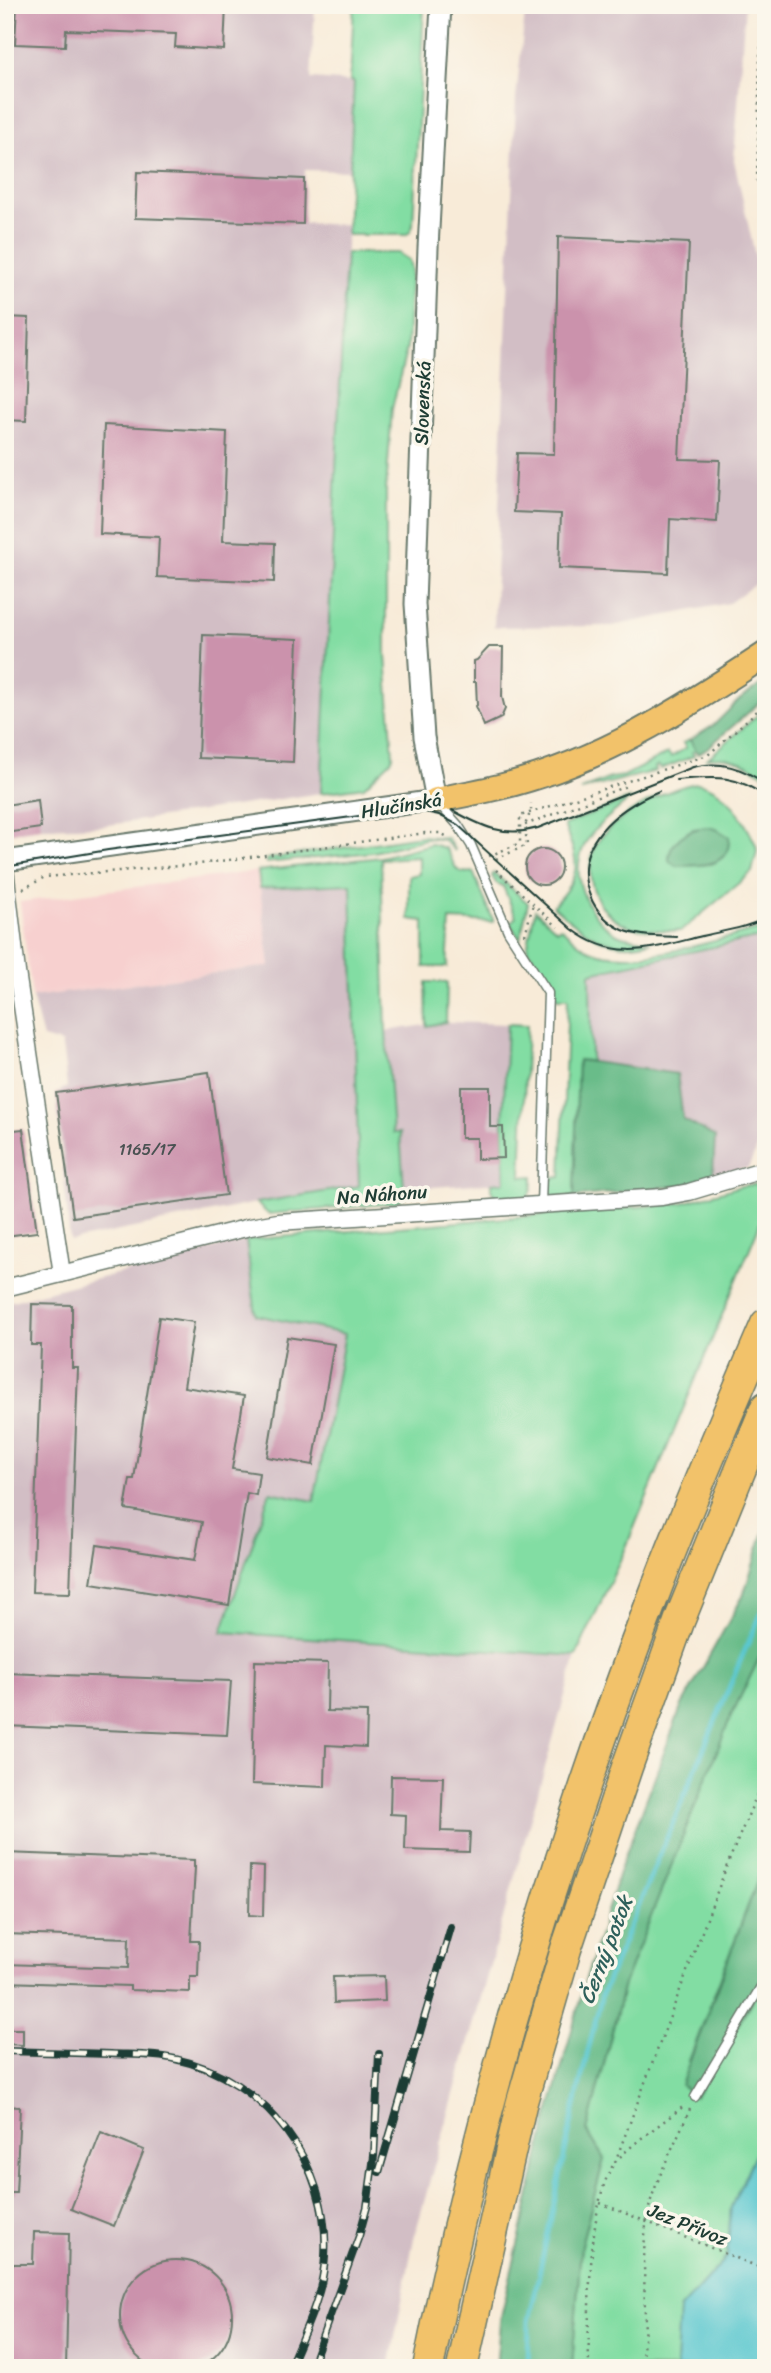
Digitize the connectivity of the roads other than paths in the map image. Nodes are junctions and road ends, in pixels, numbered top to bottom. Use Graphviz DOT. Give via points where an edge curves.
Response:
graph roads {
  1 [pos="441,5"];
  2 [pos="766,653"];
  3 [pos="436,800"];
  4 [pos="5,861"];
  5 [pos="5,868"];
  6 [pos="764,1167"];
  7 [pos="541,1205"];
  8 [pos="62,1274"];
  9 [pos="5,1288"];
  10 [pos="766,1324"];
  11 [pos="766,1407"];
  12 [pos="766,1978"];
  13 [pos="695,2096"];
  14 [pos="428,2368"];
  15 [pos="462,2368"];
  1 -- 3 [label="street, Slovenská" via="415,604 424,737"];
  2 -- 3 [label="main road, Hlučínská" via="673,714 599,752 505,785"];
  3 -- 4 [label="street, Hlučínská"];
  3 -- 7 [label="lane" via="471,845 503,923 547,988"];
  5 -- 8 [label="street"];
  6 -- 7 [label="street, Na Náhonu" via="662,1197"];
  7 -- 8 [label="street, Na Náhonu" via="278,1222"];
  8 -- 9 [label="street, Na Náhonu"];
  10 -- 14 [label="highway" via="652,1599 537,1933 489,2102"];
  11 -- 15 [label="highway" via="680,1619 566,1949 521,2105"];
  12 -- 13 [label="lane"];
}
